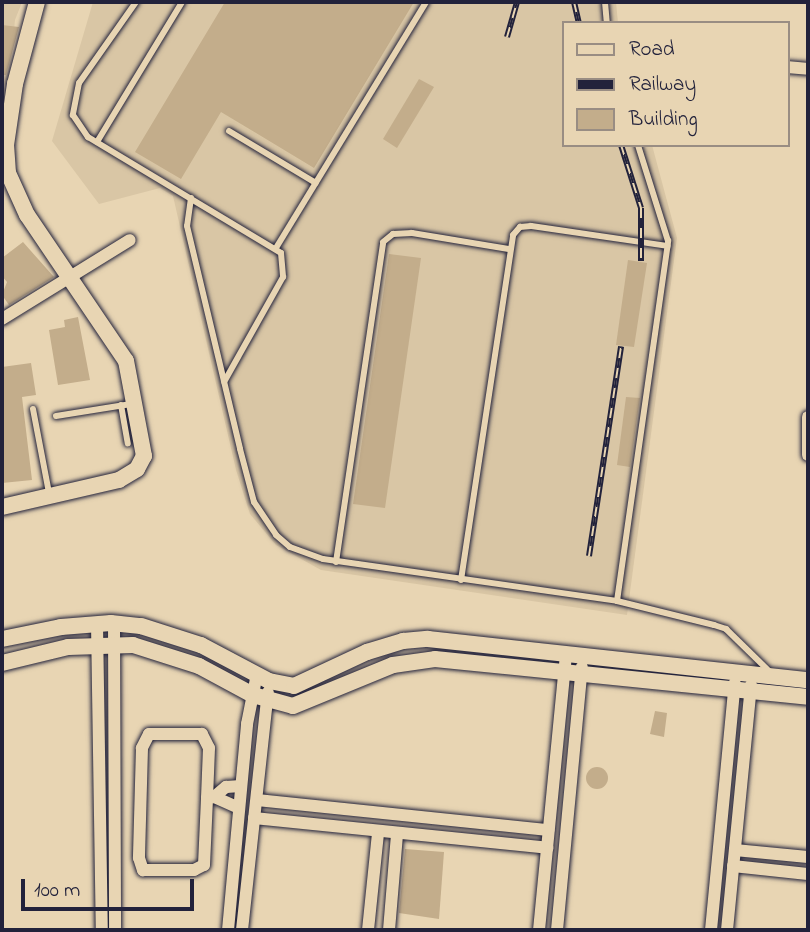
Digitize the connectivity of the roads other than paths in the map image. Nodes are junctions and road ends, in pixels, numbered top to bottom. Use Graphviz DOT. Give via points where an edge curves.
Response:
graph roads {
  1 [pos="37,2"];
  2 [pos="136,2"];
  3 [pos="182,2"];
  4 [pos="426,2"];
  5 [pos="605,2"];
  6 [pos="607,21"];
  7 [pos="789,67"];
  8 [pos="808,69"];
  9 [pos="8,88"];
  10 [pos="6,118"];
  11 [pos="229,131"];
  12 [pos="97,142"];
  13 [pos="639,147"];
  14 [pos="316,183"];
  15 [pos="191,198"];
  16 [pos="130,240"];
  17 [pos="668,246"];
  18 [pos="276,248"];
  19 [pos="509,249"];
  20 [pos="74,278"];
  21 [pos="2,319"];
  22 [pos="224,382"];
  23 [pos="129,404"];
  24 [pos="33,409"];
  25 [pos="56,416"];
  26 [pos="808,417"];
  27 [pos="128,443"];
  28 [pos="808,455"];
  29 [pos="50,496"];
  30 [pos="2,507"];
  31 [pos="336,562"];
  32 [pos="461,580"];
  33 [pos="617,601"];
  34 [pos="106,623"];
  35 [pos="2,639"];
  36 [pos="107,645"];
  37 [pos="566,654"];
  38 [pos="584,657"];
  39 [pos="2,663"];
  40 [pos="562,673"];
  41 [pos="743,673"];
  42 [pos="581,675"];
  43 [pos="774,676"];
  44 [pos="263,678"];
  45 [pos="808,680"];
  46 [pos="742,690"];
  47 [pos="808,697"];
  48 [pos="260,698"];
  49 [pos="241,786"];
  50 [pos="211,798"];
  51 [pos="257,800"];
  52 [pos="239,808"];
  53 [pos="254,818"];
  54 [pos="548,830"];
  55 [pos="377,833"];
  56 [pos="397,835"];
  57 [pos="547,848"];
  58 [pos="735,850"];
  59 [pos="808,857"];
  60 [pos="733,866"];
  61 [pos="808,874"];
  62 [pos="102,930"];
  63 [pos="115,930"];
  64 [pos="228,930"];
  65 [pos="242,930"];
  66 [pos="368,930"];
  67 [pos="389,930"];
  68 [pos="538,930"];
  69 [pos="557,930"];
  70 [pos="711,930"];
  71 [pos="727,930"];
  1 -- 9 [label="street"];
  2 -- 12 [label="lane" via="73,98 77,125"];
  3 -- 12 [label="lane"];
  4 -- 14 [label="lane"];
  5 -- 6 [label="lane"];
  7 -- 8 [label="street"];
  9 -- 10 [label="street"];
  10 -- 20 [label="street" via="8,173 27,215"];
  11 -- 14 [label="lane"];
  12 -- 15 [label="lane"];
  13 -- 17 [label="lane"];
  14 -- 18 [label="lane"];
  15 -- 18 [label="lane"];
  15 -- 22 [label="lane" via="187,226"];
  16 -- 20 [label="street"];
  17 -- 19 [label="lane" via="523,226 513,235"];
  17 -- 33 [label="lane"];
  18 -- 22 [label="lane" via="284,259 283,277"];
  19 -- 31 [label="lane" via="412,233 393,234 383,242"];
  19 -- 32 [label="lane"];
  20 -- 21 [label="street"];
  20 -- 23 [label="street" via="126,361"];
  22 -- 31 [label="lane" via="263,519 290,547"];
  23 -- 25 [label="lane"];
  23 -- 27 [label="lane"];
  23 -- 29 [label="street" via="144,456 137,469 119,480"];
  24 -- 29 [label="lane"];
  26 -- 28 [label="street"];
  29 -- 30 [label="street"];
  31 -- 32 [label="lane"];
  32 -- 33 [label="lane"];
  33 -- 43 [label="lane" via="726,629"];
  34 -- 35 [label="street"];
  34 -- 36 [label="street"];
  34 -- 44 [label="street" via="141,626 201,645"];
  36 -- 39 [label="street"];
  36 -- 48 [label="street" via="149,649 199,666"];
  36 -- 62 [label="street"];
  36 -- 63 [label="street"];
  37 -- 38 [label="street"];
  37 -- 40 [label="street"];
  37 -- 44 [label="street" via="454,640 403,640 294,687"];
  38 -- 41 [label="street"];
  38 -- 42 [label="street"];
  40 -- 42 [label="street"];
  40 -- 48 [label="street" via="450,659 408,660 293,706"];
  40 -- 54 [label="street"];
  41 -- 43 [label="street"];
  41 -- 46 [label="street"];
  42 -- 46 [label="street"];
  42 -- 69 [label="street"];
  43 -- 45 [label="street"];
  44 -- 48 [label="street"];
  46 -- 47 [label="street"];
  46 -- 58 [label="street"];
  46 -- 70 [label="street"];
  48 -- 49 [label="street"];
  48 -- 51 [label="street"];
  49 -- 50 [label="street" via="226,786"];
  49 -- 52 [label="street"];
  50 -- 50 [label="street" via="204,865 194,870 143,870 139,859 142,748 149,734 202,734 209,748"];
  50 -- 52 [label="street"];
  51 -- 53 [label="street"];
  51 -- 54 [label="street"];
  52 -- 64 [label="street"];
  53 -- 55 [label="street"];
  53 -- 65 [label="street"];
  54 -- 57 [label="street"];
  55 -- 56 [label="street"];
  55 -- 66 [label="street"];
  56 -- 57 [label="street"];
  56 -- 67 [label="street"];
  57 -- 68 [label="street"];
  58 -- 59 [label="street"];
  58 -- 60 [label="street"];
  60 -- 61 [label="street"];
  60 -- 71 [label="street"];
}
